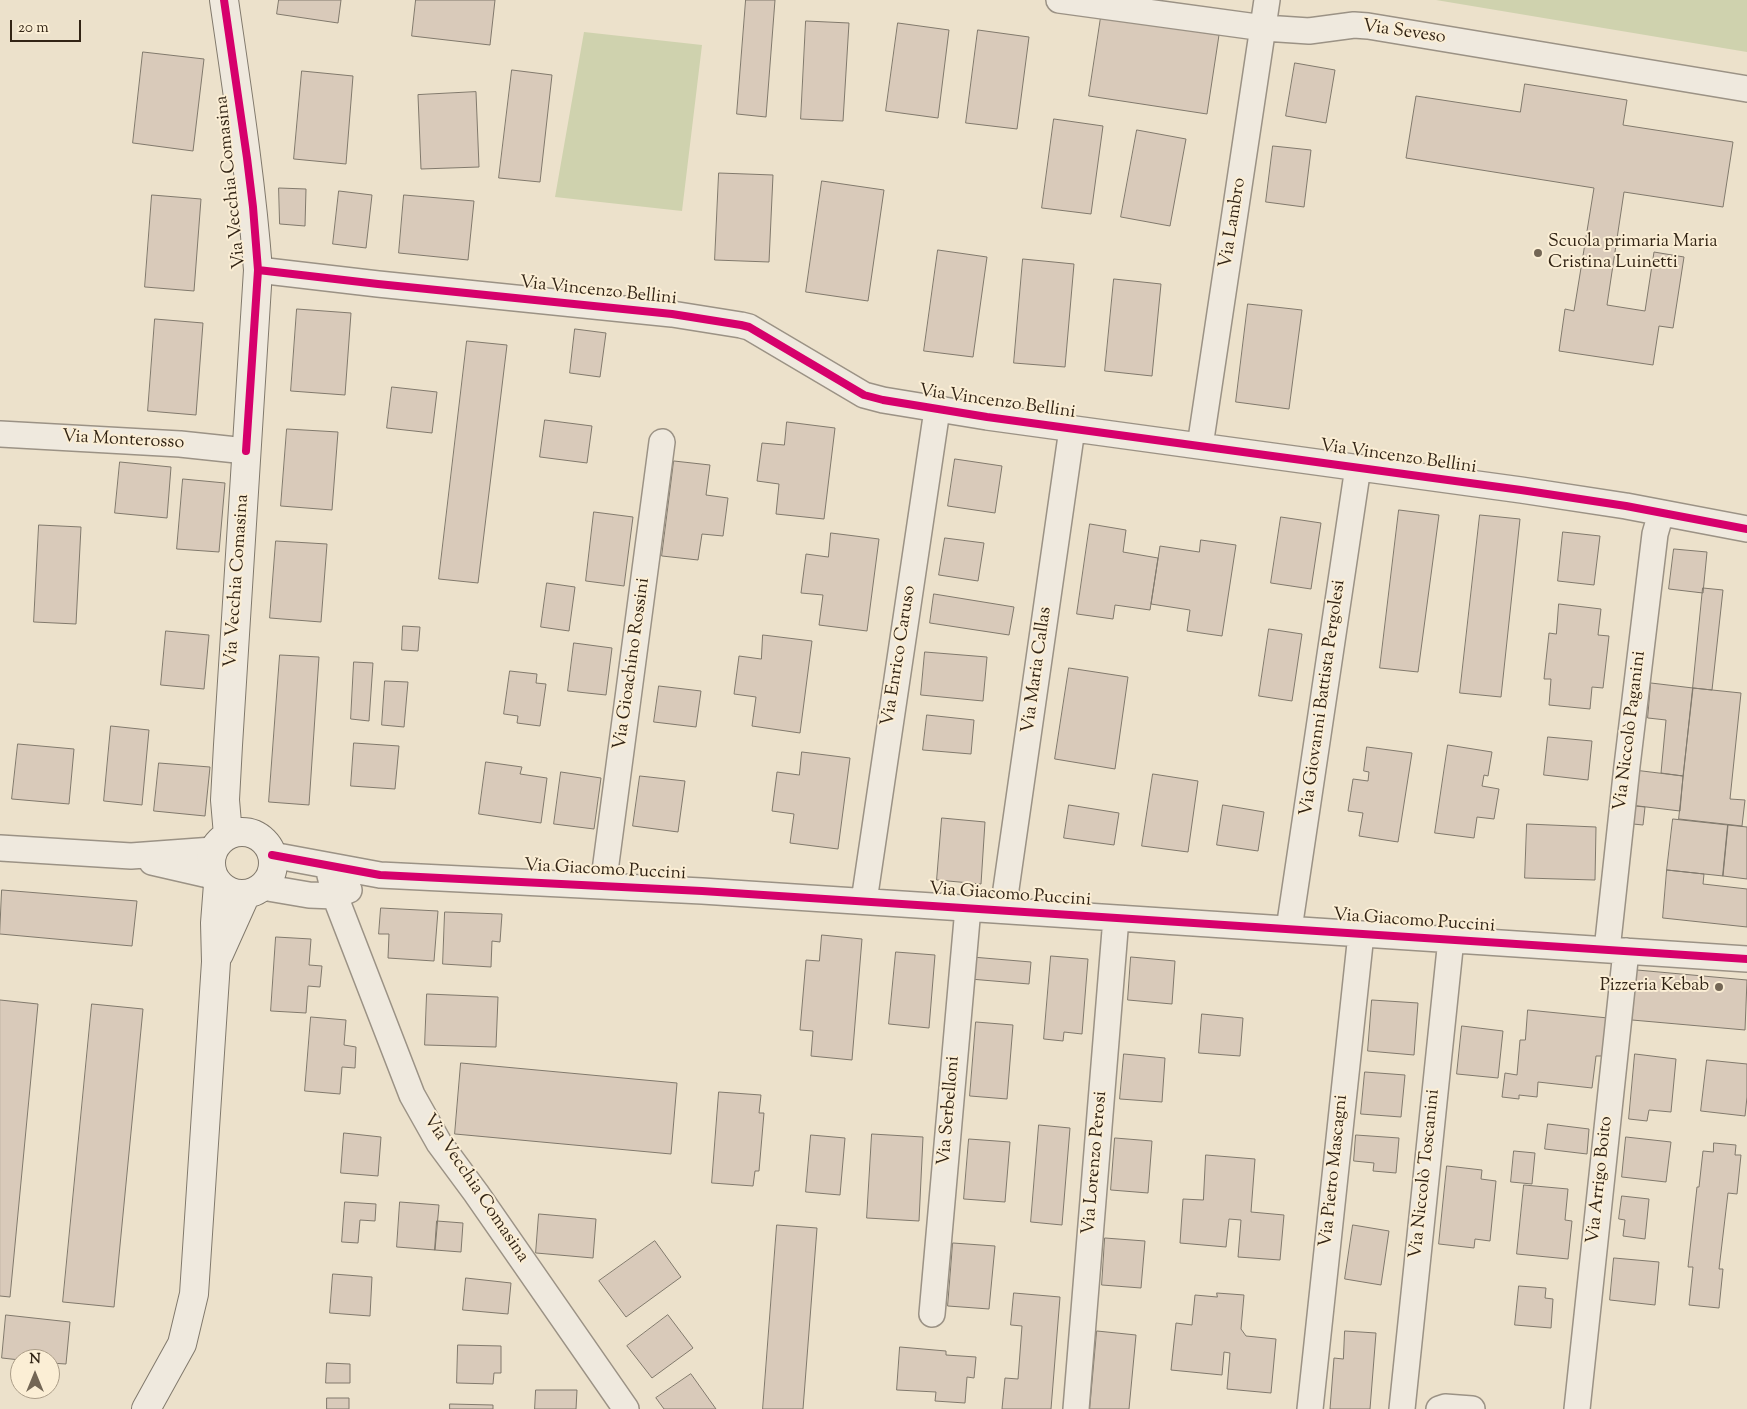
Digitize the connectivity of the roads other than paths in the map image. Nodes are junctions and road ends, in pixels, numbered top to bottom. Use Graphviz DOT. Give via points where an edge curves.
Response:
graph roads {
  1 [pos="224,0"];
  2 [pos="1059,0"];
  3 [pos="1267,0"];
  4 [pos="1264,28"];
  5 [pos="1747,89"];
  6 [pos="258,270"];
  7 [pos="938,410"];
  8 [pos="1072,429"];
  9 [pos="0,434"];
  10 [pos="662,442"];
  11 [pos="1200,446"];
  12 [pos="246,452"];
  13 [pos="1358,467"];
  14 [pos="1661,513"];
  15 [pos="1747,528"];
  16 [pos="0,848"];
  17 [pos="272,855"];
  18 [pos="225,856"];
  19 [pos="328,867"];
  20 [pos="380,875"];
  21 [pos="604,886"];
  22 [pos="254,890"];
  23 [pos="335,896"];
  24 [pos="864,901"];
  25 [pos="968,908"];
  26 [pos="1003,910"];
  27 [pos="1116,918"];
  28 [pos="1289,929"];
  29 [pos="1361,934"];
  30 [pos="1451,939"];
  31 [pos="1616,950"];
  32 [pos="1747,959"];
  33 [pos="216,962"];
  34 [pos="932,1314"];
  35 [pos="146,1409"];
  36 [pos="626,1409"];
  37 [pos="1076,1409"];
  38 [pos="1310,1409"];
  39 [pos="1402,1409"];
  40 [pos="1439,1409"];
  41 [pos="1472,1409"];
  42 [pos="1577,1409"];
  1 -- 6 [label="street, Via Vecchia Comasina" via="250,178"];
  2 -- 4 [label="street, Via Seveso"];
  3 -- 4 [label="street, Via Lambro"];
  4 -- 5 [label="street, Via Seveso" via="1310,31 1368,26"];
  4 -- 11 [label="street, Via Lambro"];
  6 -- 7 [label="street, Via Vincenzo Bellini" via="672,314 741,325 864,395"];
  6 -- 12 [label="street, Via Vecchia Comasina"];
  7 -- 8 [label="street, Via Vincenzo Bellini"];
  7 -- 24 [label="street, Via Enrico Caruso"];
  8 -- 11 [label="street, Via Vincenzo Bellini"];
  8 -- 26 [label="street, Via Maria Callas"];
  9 -- 12 [label="street, Via Monterosso" via="180,444"];
  10 -- 21 [label="street, Via Gioachino Rossini"];
  11 -- 13 [label="street, Via Vincenzo Bellini"];
  12 -- 18 [label="street, Via Vecchia Comasina" via="225,800"];
  13 -- 14 [label="street, Via Vincenzo Bellini"];
  13 -- 28 [label="street, Via Giovanni Battista Pergolesi"];
  14 -- 15 [label="street, Via Vincenzo Bellini"];
  14 -- 31 [label="street, Via Niccolò Paganini" via="1648,589"];
  16 -- 18 [label="street" via="131,856"];
  17 -- 18 [label="street" via="261,839"];
  17 -- 19 [label="street, Via Giacomo Puccini"];
  17 -- 22 [label="street" via="270,876"];
  18 -- 22 [label="street" via="226,891 236,894"];
  18 -- 33 [label="street, Via Vecchia Comasina" via="215,923"];
  19 -- 20 [label="street, Via Giacomo Puccini"];
  19 -- 23 [label="street, Via Vecchia Comasina"];
  20 -- 21 [label="street, Via Giacomo Puccini"];
  20 -- 23 [label="street, Via Giacomo Puccini"];
  21 -- 24 [label="street, Via Giacomo Puccini"];
  22 -- 23 [label="street, Via Giacomo Puccini"];
  22 -- 33 [label="street, Via Vecchia Comasina"];
  23 -- 36 [label="street, Via Vecchia Comasina" via="412,1095 439,1142"];
  24 -- 25 [label="street, Via Giacomo Puccini"];
  25 -- 26 [label="street, Via Giacomo Puccini"];
  25 -- 34 [label="street, Via Serbelloni"];
  26 -- 27 [label="street, Via Giacomo Puccini"];
  27 -- 28 [label="street, Via Giacomo Puccini"];
  27 -- 37 [label="street, Via Lorenzo Perosi"];
  28 -- 29 [label="street, Via Giacomo Puccini"];
  29 -- 30 [label="street, Via Giacomo Puccini"];
  29 -- 38 [label="street, Via Pietro Mascagni"];
  30 -- 31 [label="street, Via Giacomo Puccini"];
  30 -- 39 [label="street, Via Niccolò Toscanini"];
  31 -- 32 [label="street, Via Giacomo Puccini"];
  31 -- 42 [label="street, Via Arrigo Boito"];
  33 -- 35 [label="street, Via Vecchia Comasina" via="194,1294 182,1344"];
  40 -- 41 [label="street"];
}
